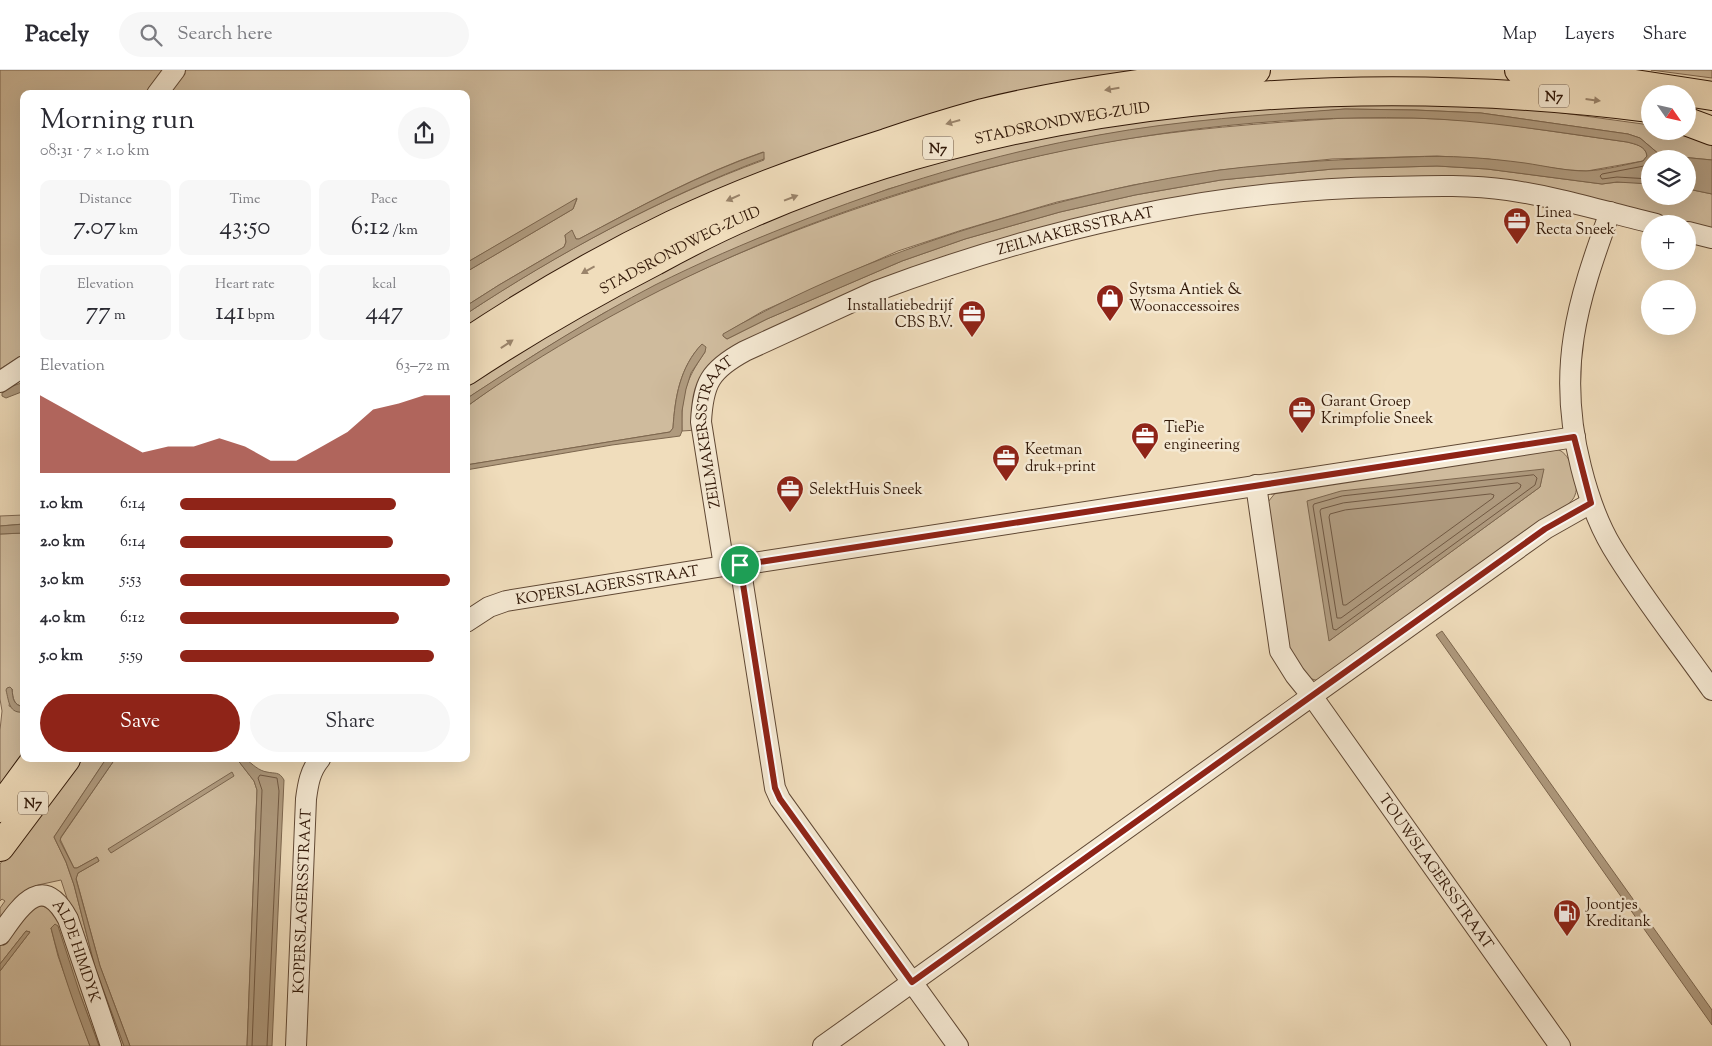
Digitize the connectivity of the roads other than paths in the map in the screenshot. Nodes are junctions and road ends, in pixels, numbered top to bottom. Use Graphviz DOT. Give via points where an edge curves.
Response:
graph roads {
  1 [pos="175,70"];
  2 [pos="1256,70"];
  3 [pos="1519,70"];
  4 [pos="160,90"];
  5 [pos="1641,90"];
  6 [pos="1712,91"];
  7 [pos="1712,96"];
  8 [pos="1696,98"];
  9 [pos="1696,100"];
  10 [pos="1641,107"];
  11 [pos="1696,108"];
  12 [pos="1712,118"];
  13 [pos="1696,125"];
  14 [pos="1712,131"];
  15 [pos="1610,212"];
  16 [pos="1641,220"];
  17 [pos="1696,234"];
  18 [pos="1712,238"];
  19 [pos="470,341"];
  20 [pos="470,368"];
  21 [pos="20,369"];
  22 [pos="0,382"];
  23 [pos="1574,437"];
  24 [pos="1256,485"];
  25 [pos="1591,503"];
  26 [pos="732,565"];
  27 [pos="470,619"];
  28 [pos="1712,690"];
  29 [pos="1312,696"];
  30 [pos="34,762"];
  31 [pos="64,762"];
  32 [pos="317,762"];
  33 [pos="0,808"];
  34 [pos="0,847"];
  35 [pos="0,935"];
  36 [pos="912,982"];
  37 [pos="111,1046"];
  38 [pos="296,1046"];
  39 [pos="823,1046"];
  40 [pos="958,1046"];
  41 [pos="1560,1046"];
  1 -- 4 [label="street"];
  2 -- 19 [label="highway, STADSRONDWEG-ZUID / N7, one-way" via="1060,97 984,113 828,161 672,225 514,312"];
  3 -- 5 [label="highway, N7" via="1596,78"];
  6 -- 8 [label="highway, N7"];
  7 -- 9 [label="highway, N7"];
  20 -- 10 [label="highway, STADSRONDWEG-ZUID / N7, one-way" via="601,288 750,214 915,154 1054,120 1176,100 1276,90 1359,87 1467,88"];
  11 -- 12 [label="highway, N7"];
  13 -- 14 [label="highway"];
  15 -- 16 [label="street, ZEILMAKERSSTRAAT"];
  15 -- 23 [label="street" via="1580,300 1574,329 1570,384"];
  15 -- 26 [label="street, ZEILMAKERSSTRAAT" via="1565,199 1460,186 1354,187 1245,196 1054,233 959,261 876,291 727,361 706,388 702,422"];
  17 -- 18 [label="street"];
  21 -- 22 [label="street"];
  23 -- 24 [label="street, KOPERSLAGERSSTRAAT"];
  23 -- 25 [label="street"];
  24 -- 26 [label="street, KOPERSLAGERSSTRAAT"];
  24 -- 29 [label="street" via="1280,651"];
  25 -- 28 [label="street" via="1612,547"];
  25 -- 29 [label="street" via="1545,529"];
  26 -- 27 [label="street, KOPERSLAGERSSTRAAT" via="506,601"];
  26 -- 36 [label="street, ZEILMAKERSSTRAAT" via="775,788"];
  29 -- 36 [label="street"];
  29 -- 41 [label="street, TOUWSLAGERSSTRAAT"];
  30 -- 33 [label="highway, N7"];
  31 -- 34 [label="highway, N7"];
  32 -- 38 [label="street, KOPERSLAGERSSTRAAT" via="309,780 306,800"];
  35 -- 37 [label="street, ALDE HIMDYK" via="25,902 40,895 60,905 68,919"];
  36 -- 39 [label="street"];
  36 -- 40 [label="street, ZEILMAKERSSTRAAT"];
}
